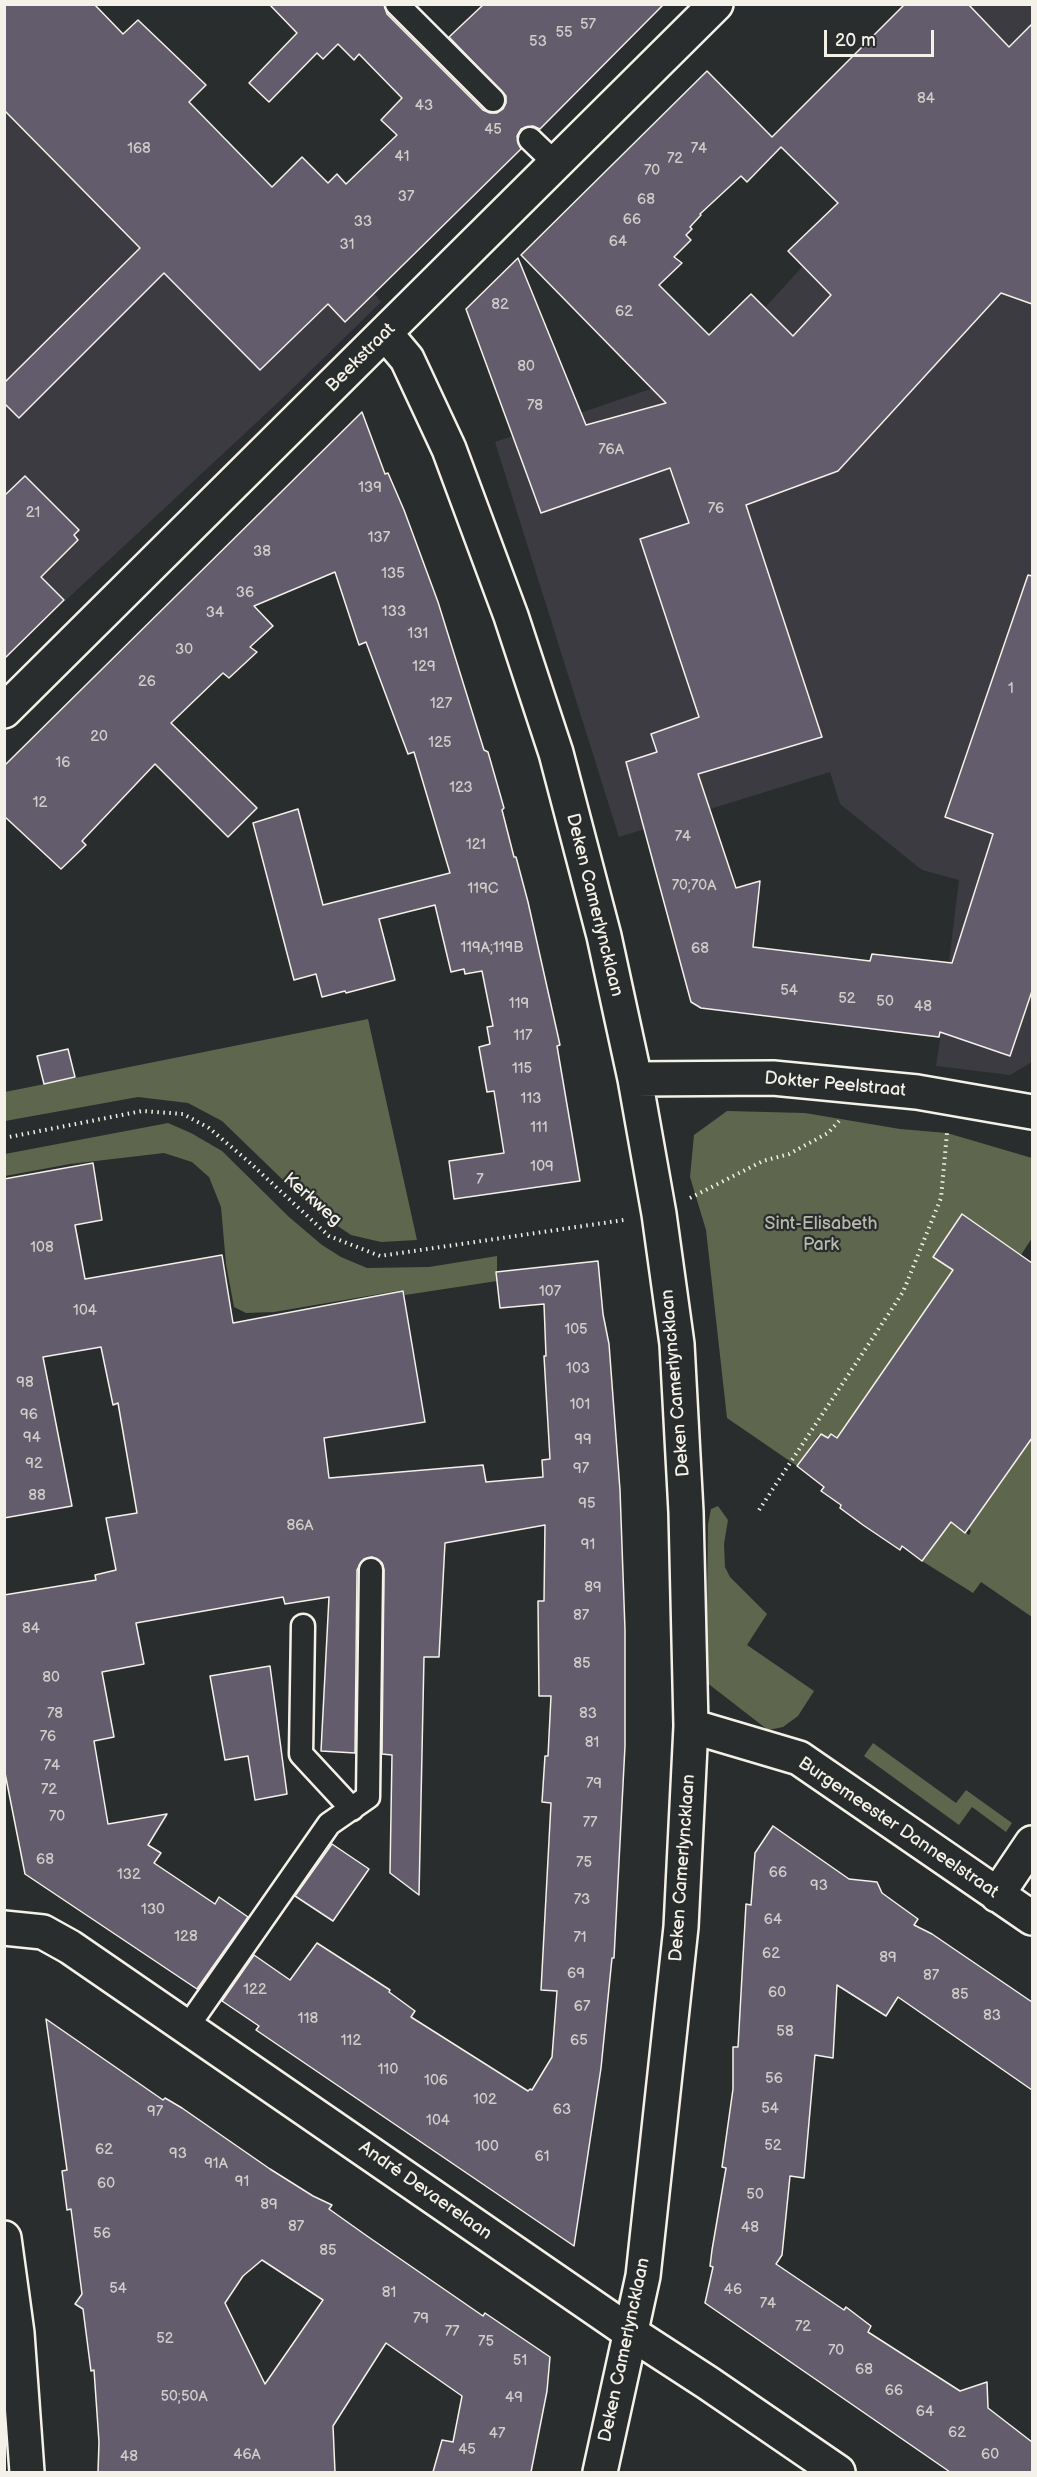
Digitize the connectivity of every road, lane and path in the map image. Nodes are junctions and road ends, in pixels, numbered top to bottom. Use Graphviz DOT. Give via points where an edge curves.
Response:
graph roads {
  1 [pos="397,4"];
  2 [pos="716,4"];
  3 [pos="493,100"];
  4 [pos="530,139"];
  5 [pos="555,164"];
  6 [pos="386,334"];
  7 [pos="4,711"];
  8 [pos="635,1079"];
  9 [pos="1032,1112"];
  10 [pos="840,1120"];
  11 [pos="947,1133"];
  12 [pos="4,1138"];
  13 [pos="659,1214"];
  14 [pos="759,1510"];
  15 [pos="371,1570"];
  16 [pos="303,1626"];
  17 [pos="691,1726"];
  18 [pos="352,1809"];
  19 [pos="1032,1843"];
  20 [pos="998,1895"];
  21 [pos="1032,1918"];
  22 [pos="4,1928"];
  23 [pos="188,2026"];
  24 [pos="4,2238"];
  25 [pos="631,2333"];
  26 [pos="27,2472"];
  27 [pos="600,2472"];
  28 [pos="838,2472"];
  1 -- 3 [label="lane"];
  2 -- 5 [label="street, Beekstraat"];
  4 -- 5 [label="lane"];
  5 -- 6 [label="street, Beekstraat"];
  6 -- 7 [label="street, Beekstraat"];
  6 -- 8 [label="street, Deken Camerlyncklaan" via="407,359 449,448 511,616 559,765 604,936"];
  8 -- 9 [label="street, Dokter Peelstraat" via="773,1078 917,1092"];
  8 -- 13 [label="street, Deken Camerlyncklaan"];
  10 -- 13 [label="path, Kerkweg" via="828,1133 789,1154 747,1168"];
  11 -- 14 [label="path" via="941,1197 903,1292"];
  12 -- 13 [label="path, Kerkweg" via="142,1111 183,1114 209,1128 329,1236 380,1256"];
  13 -- 17 [label="street, Deken Camerlyncklaan" via="677,1344"];
  15 -- 18 [label="lane" via="368,1797"];
  16 -- 18 [label="lane" via="301,1754"];
  17 -- 20 [label="street, Burgemeester Danneelstraat" via="799,1758"];
  17 -- 25 [label="street, Deken Camerlyncklaan" via="681,1927 643,2276"];
  18 -- 23 [label="lane" via="329,1824"];
  19 -- 20 [label="street"];
  20 -- 21 [label="street, Burgemeester Danneelstraat"];
  22 -- 23 [label="street, André Devaerelaan" via="43,1932"];
  23 -- 25 [label="street, André Devaerelaan"];
  24 -- 26 [label="street" via="17,2333"];
  25 -- 27 [label="street, Deken Camerlyncklaan"];
  25 -- 28 [label="street, André Devaerelaan"];
}
